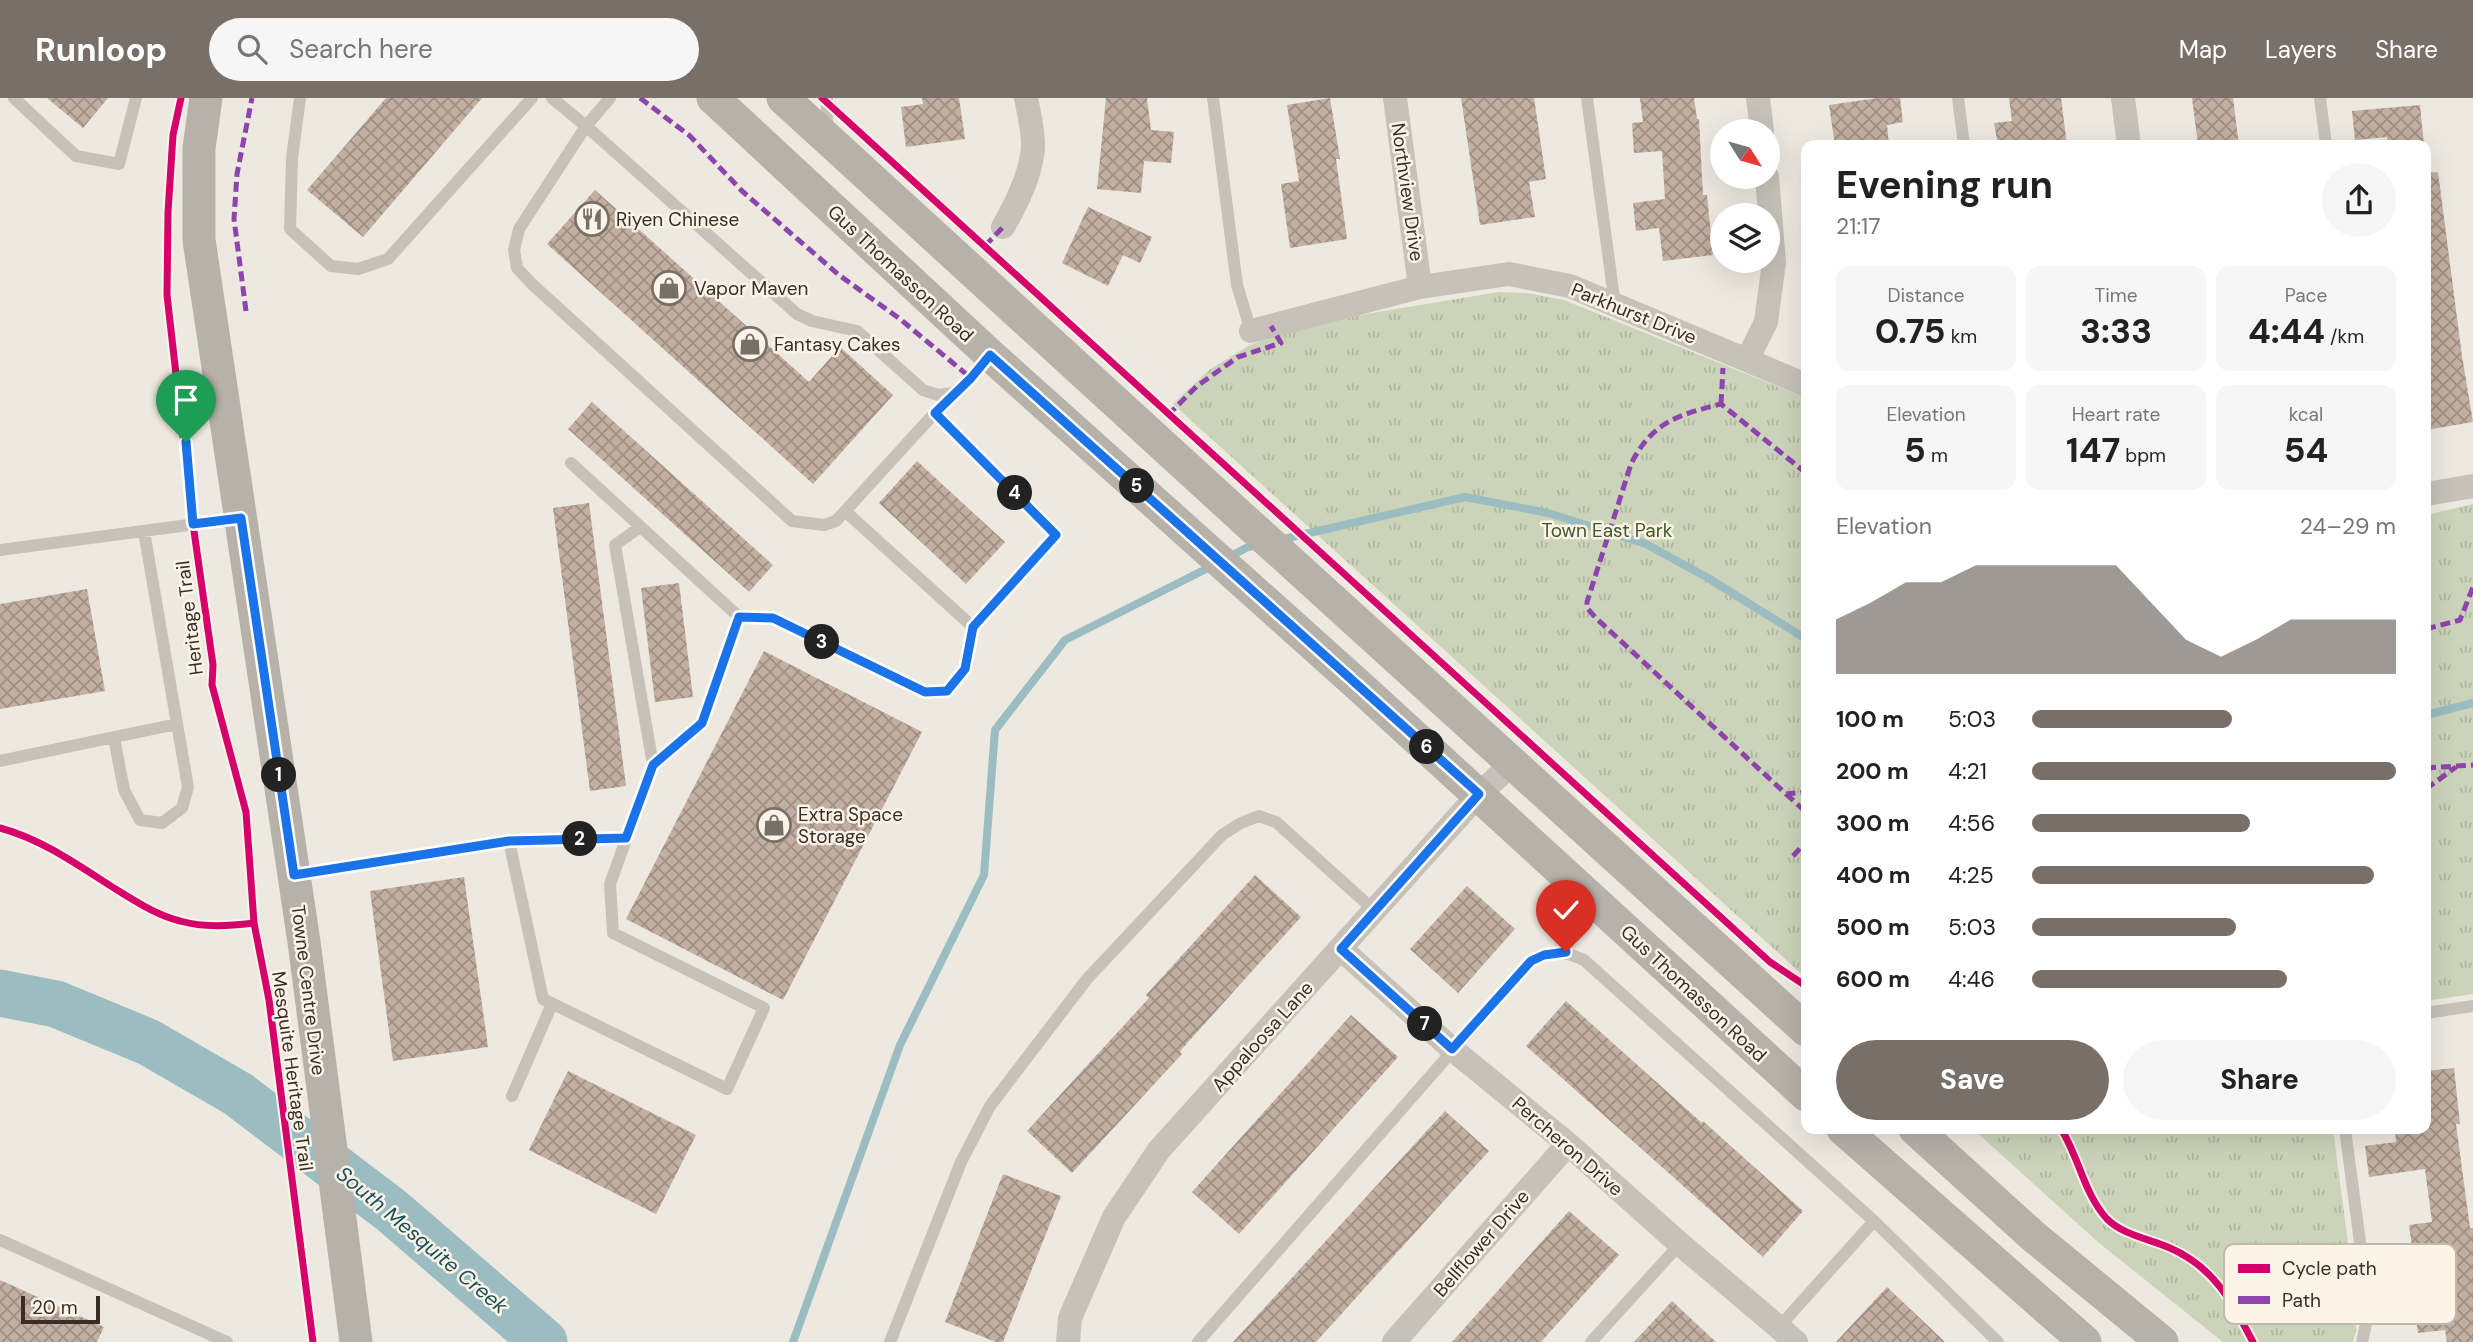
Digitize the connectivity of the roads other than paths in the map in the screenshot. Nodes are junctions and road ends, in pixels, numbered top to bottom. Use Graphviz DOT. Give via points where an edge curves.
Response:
graph roads {
  1 [pos="14,98"];
  2 [pos="136,98"];
  3 [pos="206,98"];
  4 [pos="300,98"];
  5 [pos="532,98"];
  6 [pos="552,98"];
  7 [pos="610,98"];
  8 [pos="713,98"];
  9 [pos="783,98"];
  10 [pos="827,98"];
  11 [pos="1026,98"];
  12 [pos="1213,98"];
  13 [pos="1395,98"];
  14 [pos="1587,98"];
  15 [pos="1758,98"];
  16 [pos="1958,98"];
  17 [pos="2123,98"];
  18 [pos="2320,98"];
  19 [pos="1761,119"];
  20 [pos="586,126"];
  21 [pos="827,138"];
  22 [pos="1963,140"];
  23 [pos="2128,140"];
  24 [pos="2325,140"];
  25 [pos="794,174"];
  26 [pos="1768,189"];
  27 [pos="1003,227"];
  28 [pos="1420,287"];
  29 [pos="1615,305"];
  30 [pos="1251,331"];
  31 [pos="990,355"];
  32 [pos="1747,360"];
  33 [pos="1801,383"];
  34 [pos="953,393"];
  35 [pos="935,413"];
  36 [pos="570,463"];
  37 [pos="2473,486"];
  38 [pos="2431,493"];
  39 [pos="845,511"];
  40 [pos="241,518"];
  41 [pos="640,527"];
  42 [pos="144,531"];
  43 [pos="0,551"];
  44 [pos="739,617"];
  45 [pos="973,627"];
  46 [pos="177,724"];
  47 [pos="114,738"];
  48 [pos="0,761"];
  49 [pos="653,765"];
  50 [pos="1511,765"];
  51 [pos="1479,794"];
  52 [pos="626,838"];
  53 [pos="509,841"];
  54 [pos="294,875"];
  55 [pos="1375,911"];
  56 [pos="1341,949"];
  57 [pos="552,1004"];
  58 [pos="2473,1006"];
  59 [pos="2431,1012"];
  60 [pos="1801,1026"];
  61 [pos="1452,1049"];
  62 [pos="1801,1090"];
  63 [pos="512,1096"];
  64 [pos="1849,1134"];
  65 [pos="1921,1134"];
  66 [pos="2346,1134"];
  67 [pos="1568,1144"];
  68 [pos="1874,1221"];
  69 [pos="0,1240"];
  70 [pos="1681,1244"];
  71 [pos="2360,1244"];
  72 [pos="2365,1324"];
  73 [pos="1788,1334"];
  74 [pos="227,1342"];
  75 [pos="356,1342"];
  76 [pos="890,1342"];
  77 [pos="1068,1342"];
  78 [pos="1198,1342"];
  79 [pos="1394,1342"];
  80 [pos="1591,1342"];
  81 [pos="1998,1342"];
  82 [pos="2085,1342"];
  83 [pos="2162,1342"];
  84 [pos="2362,1342"];
  1 -- 2 [label="lane" via="76,156 119,164"];
  3 -- 40 [label="main road, Towne Centre Drive" via="199,148 200,240"];
  4 -- 5 [label="lane" via="290,229 331,266 358,269 388,259"];
  6 -- 20 [label="lane"];
  7 -- 20 [label="lane"];
  8 -- 25 [label="main road, Gus Thomasson Road"];
  9 -- 21 [label="main road"];
  10 -- 21 [label="lane"];
  11 -- 27 [label="street" via="1033,146 1027,178"];
  12 -- 30 [label="lane" via="1237,285"];
  13 -- 28 [label="street, Northview Drive"];
  14 -- 29 [label="lane"];
  15 -- 19 [label="street"];
  16 -- 22 [label="lane"];
  17 -- 23 [label="street"];
  18 -- 24 [label="lane"];
  20 -- 34 [label="lane" via="797,314 857,331 923,390"];
  20 -- 39 [label="lane" via="519,229 514,250 517,268 792,521 831,524"];
  21 -- 25 [label="main road"];
  21 -- 50 [label="main road"];
  25 -- 31 [label="main road, Gus Thomasson Road"];
  26 -- 32 [label="street" via="1774,262 1766,322"];
  28 -- 29 [label="street, Parkhurst Drive" via="1509,274 1570,286"];
  28 -- 30 [label="street, Parkhurst Drive"];
  29 -- 32 [label="street, Parkhurst Drive"];
  31 -- 34 [label="lane"];
  31 -- 51 [label="main road, Gus Thomasson Road"];
  32 -- 33 [label="street, Parkhurst Drive"];
  34 -- 35 [label="lane"];
  35 -- 39 [label="lane"];
  35 -- 45 [label="lane" via="1056,535"];
  36 -- 41 [label="lane"];
  37 -- 38 [label="street"];
  39 -- 45 [label="lane"];
  40 -- 42 [label="lane"];
  40 -- 54 [label="main road, Towne Centre Drive"];
  41 -- 44 [label="lane"];
  41 -- 49 [label="lane" via="615,545"];
  42 -- 43 [label="lane"];
  42 -- 46 [label="lane"];
  44 -- 45 [label="lane" via="773,618 925,692 947,691 965,669"];
  44 -- 49 [label="lane" via="702,723"];
  46 -- 47 [label="lane"];
  46 -- 47 [label="lane" via="188,787 182,808 162,823 140,820 124,790"];
  47 -- 48 [label="lane"];
  49 -- 52 [label="lane"];
  50 -- 51 [label="street, Appaloosa Lane"];
  50 -- 60 [label="main road"];
  51 -- 55 [label="street, Appaloosa Lane"];
  51 -- 62 [label="main road, Gus Thomasson Road"];
  52 -- 53 [label="lane"];
  52 -- 57 [label="lane" via="610,884 613,933 764,1008 727,1089"];
  53 -- 54 [label="lane"];
  53 -- 57 [label="lane" via="543,999"];
  54 -- 75 [label="main road, Towne Centre Drive"];
  55 -- 56 [label="street, Appaloosa Lane"];
  55 -- 76 [label="lane" via="1276,822 1259,816 1222,835 1087,979 990,1106 961,1162"];
  56 -- 61 [label="street, Percheron Drive"];
  56 -- 77 [label="street, Appaloosa Lane" via="1159,1150 1114,1217 1070,1318"];
  57 -- 63 [label="lane"];
  58 -- 59 [label="lane"];
  61 -- 67 [label="street, Percheron Drive"];
  61 -- 68 [label="lane" via="1531,961 1566,952 1584,960"];
  61 -- 78 [label="lane"];
  64 -- 82 [label="main road"];
  65 -- 83 [label="main road" via="2033,1236"];
  66 -- 71 [label="lane"];
  67 -- 70 [label="street, Percheron Drive"];
  67 -- 79 [label="street, Bellflower Drive"];
  68 -- 73 [label="lane"];
  68 -- 81 [label="lane"];
  69 -- 74 [label="lane"];
  70 -- 73 [label="street, Percheron Drive"];
  70 -- 80 [label="lane"];
  72 -- 84 [label="lane"];
}
